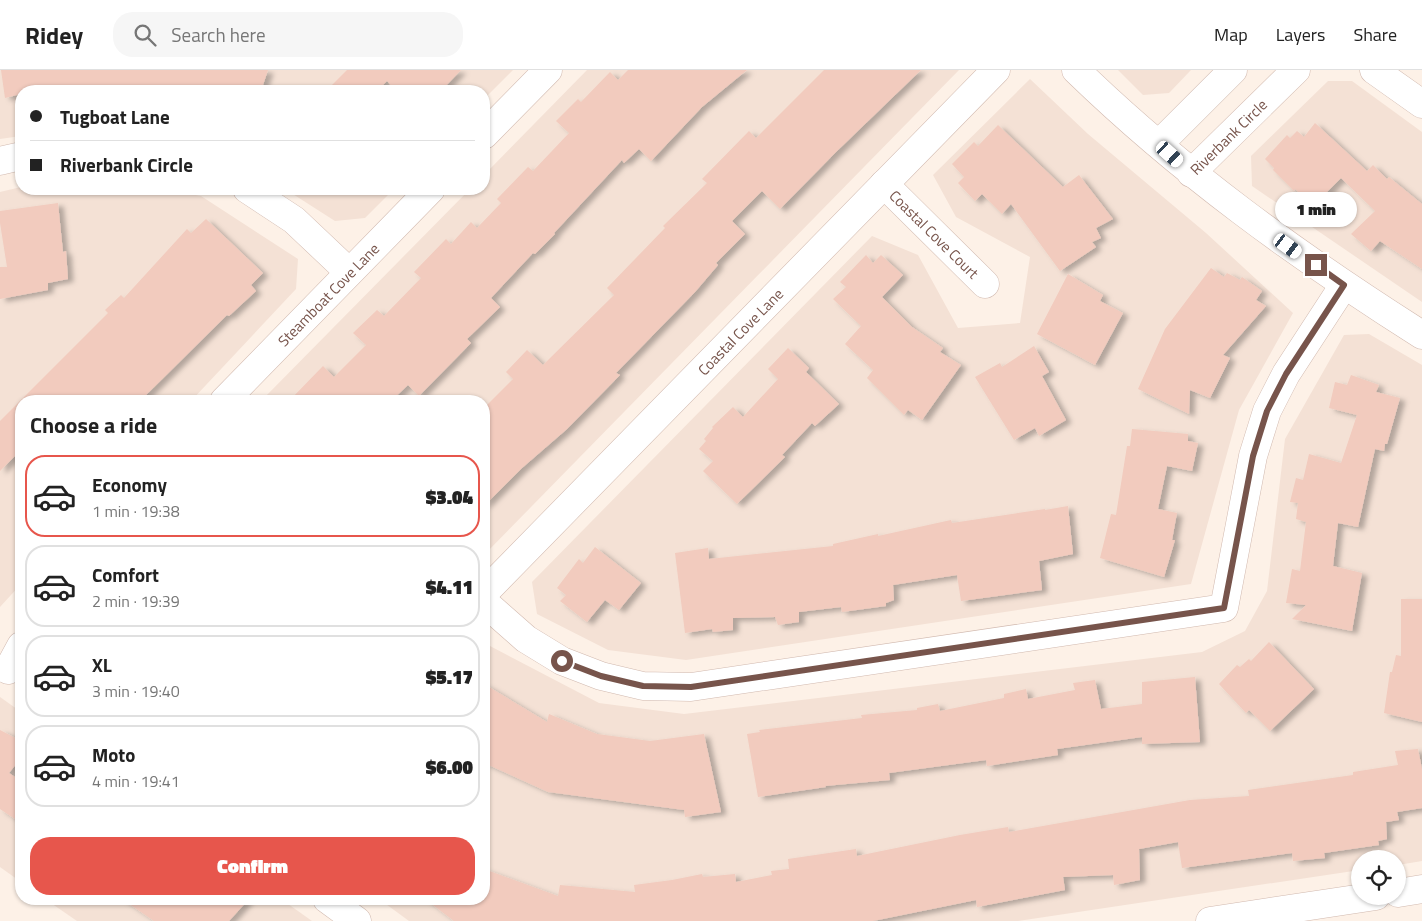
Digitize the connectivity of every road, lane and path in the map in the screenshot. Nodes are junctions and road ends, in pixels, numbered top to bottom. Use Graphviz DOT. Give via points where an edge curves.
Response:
graph roads {
  1 [pos="548,70"];
  2 [pos="996,70"];
  3 [pos="1076,70"];
  4 [pos="1233,70"];
  5 [pos="1296,70"];
  6 [pos="1374,70"];
  7 [pos="1422,104"];
  8 [pos="490,129"];
  9 [pos="1159,144"];
  10 [pos="15,157"];
  11 [pos="0,161"];
  12 [pos="1191,173"];
  13 [pos="884,184"];
  14 [pos="256,195"];
  15 [pos="425,195"];
  16 [pos="349,272"];
  17 [pos="985,284"];
  18 [pos="1344,285"];
  19 [pos="1422,335"];
  20 [pos="230,395"];
  21 [pos="490,587"];
  22 [pos="490,607"];
  23 [pos="15,660"];
  24 [pos="10,672"];
  25 [pos="1422,889"];
  26 [pos="1406,892"];
  27 [pos="1351,900"];
  28 [pos="335,905"];
  29 [pos="357,921"];
  30 [pos="1210,921"];
  1 -- 8 [label="street"];
  2 -- 13 [label="street, Coastal Cove Lane"];
  3 -- 9 [label="street"];
  4 -- 9 [label="street"];
  5 -- 12 [label="street, Riverbank Circle"];
  6 -- 7 [label="street"];
  9 -- 12 [label="street"];
  10 -- 11 [label="street"];
  12 -- 18 [label="street, Riverbank Circle" via="1259,226"];
  13 -- 17 [label="street, Coastal Cove Court"];
  13 -- 21 [label="street, Coastal Cove Lane"];
  14 -- 16 [label="street" via="294,220"];
  15 -- 16 [label="street, Steamboat Cove Lane"];
  16 -- 20 [label="street, Steamboat Cove Lane"];
  18 -- 19 [label="street, Riverbank Circle"];
  18 -- 22 [label="street" via="1286,374 1267,411 1253,456 1224,608 691,687 643,686 601,676 562,661 526,639"];
  23 -- 24 [label="street"];
  25 -- 26 [label="street"];
  27 -- 30 [label="street"];
  28 -- 29 [label="street"];
}
